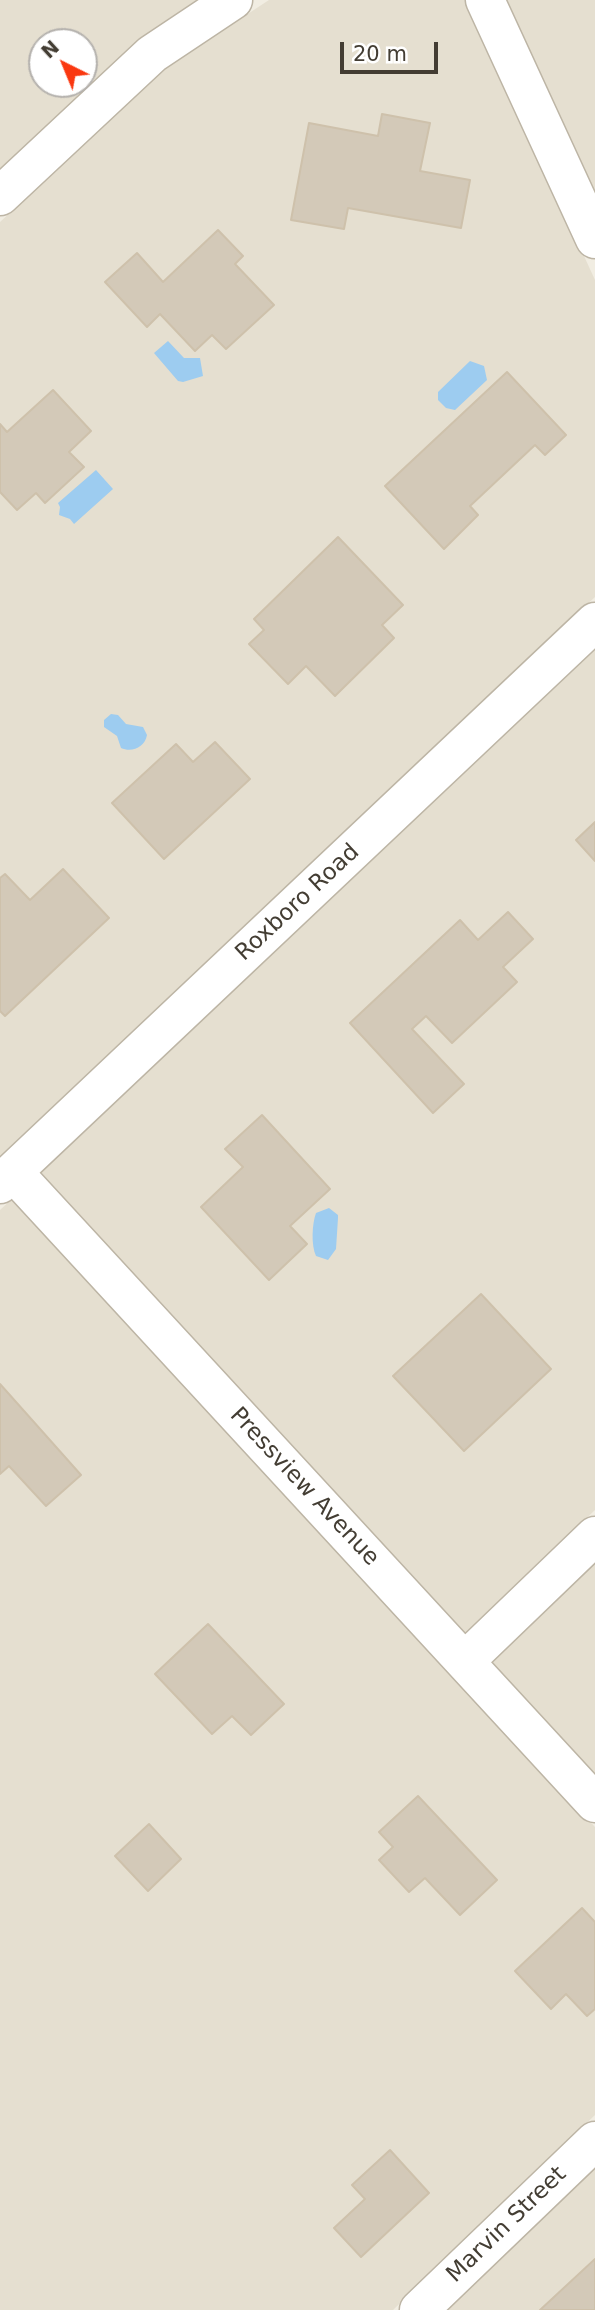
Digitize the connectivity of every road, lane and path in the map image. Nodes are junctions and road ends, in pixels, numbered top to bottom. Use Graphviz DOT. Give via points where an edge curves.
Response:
graph roads {
  1 [pos="233,0"];
  2 [pos="485,0"];
  3 [pos="0,196"];
  4 [pos="595,239"];
  5 [pos="595,622"];
  6 [pos="6,1178"];
  7 [pos="595,1536"];
  8 [pos="465,1661"];
  9 [pos="595,1803"];
  10 [pos="595,2141"];
  11 [pos="419,2310"];
  1 -- 3 [label="street" via="152,54"];
  2 -- 4 [label="street"];
  5 -- 6 [label="street, Roxboro Road"];
  6 -- 8 [label="street, Pressview Avenue"];
  7 -- 8 [label="street"];
  8 -- 9 [label="street, Pressview Avenue"];
  10 -- 11 [label="street, Marvin Street"];
}
